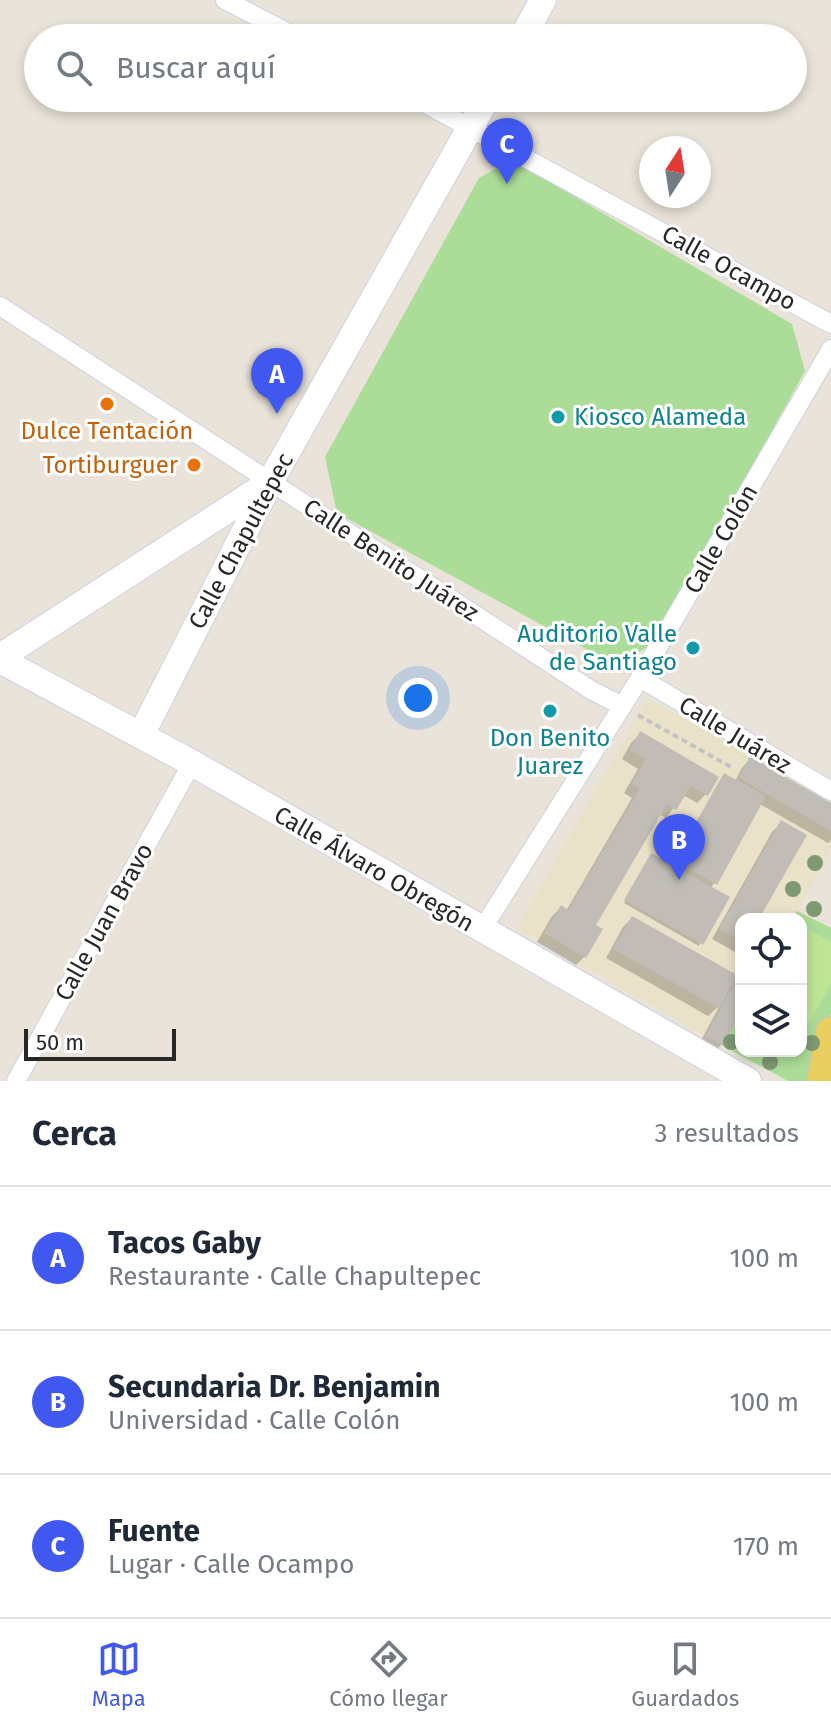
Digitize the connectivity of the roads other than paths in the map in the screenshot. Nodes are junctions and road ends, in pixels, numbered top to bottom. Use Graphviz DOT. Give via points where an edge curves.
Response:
graph roads {
  1 [pos="225,0"];
  2 [pos="543,0"];
  3 [pos="271,24"];
  4 [pos="530,24"];
  5 [pos="442,112"];
  6 [pos="479,112"];
  7 [pos="471,127"];
  8 [pos="0,306"];
  9 [pos="830,320"];
  10 [pos="831,349"];
  11 [pos="270,482"];
  12 [pos="0,658"];
  13 [pos="640,678"];
  14 [pos="622,706"];
  15 [pos="141,735"];
  16 [pos="192,763"];
  17 [pos="831,791"];
  18 [pos="481,931"];
  19 [pos="831,1032"];
  20 [pos="16,1081"];
  21 [pos="748,1081"];
  22 [pos="822,1081"];
  1 -- 3 [label="street"];
  2 -- 4 [label="street"];
  5 -- 7 [label="street, Calle Ocampo"];
  6 -- 7 [label="street, Calle Chapultepec"];
  7 -- 9 [label="street, Calle Ocampo"];
  7 -- 11 [label="street, Calle Chapultepec"];
  8 -- 11 [label="street, Calle Benito Juárez"];
  10 -- 13 [label="street, Calle Colón"];
  11 -- 12 [label="street"];
  11 -- 14 [label="street, Calle Benito Juárez"];
  11 -- 15 [label="street, Calle Chapultepec"];
  12 -- 15 [label="street, Calle Álvaro Obregón"];
  13 -- 14 [label="street, Calle Colón"];
  13 -- 17 [label="street, Calle Juárez"];
  14 -- 18 [label="street, Calle Colón"];
  15 -- 16 [label="street, Calle Álvaro Obregón"];
  16 -- 18 [label="street, Calle Álvaro Obregón"];
  16 -- 20 [label="street, Calle Juan Bravo"];
  18 -- 21 [label="street, Calle Álvaro Obregón"];
  19 -- 22 [label="main road"];
}
